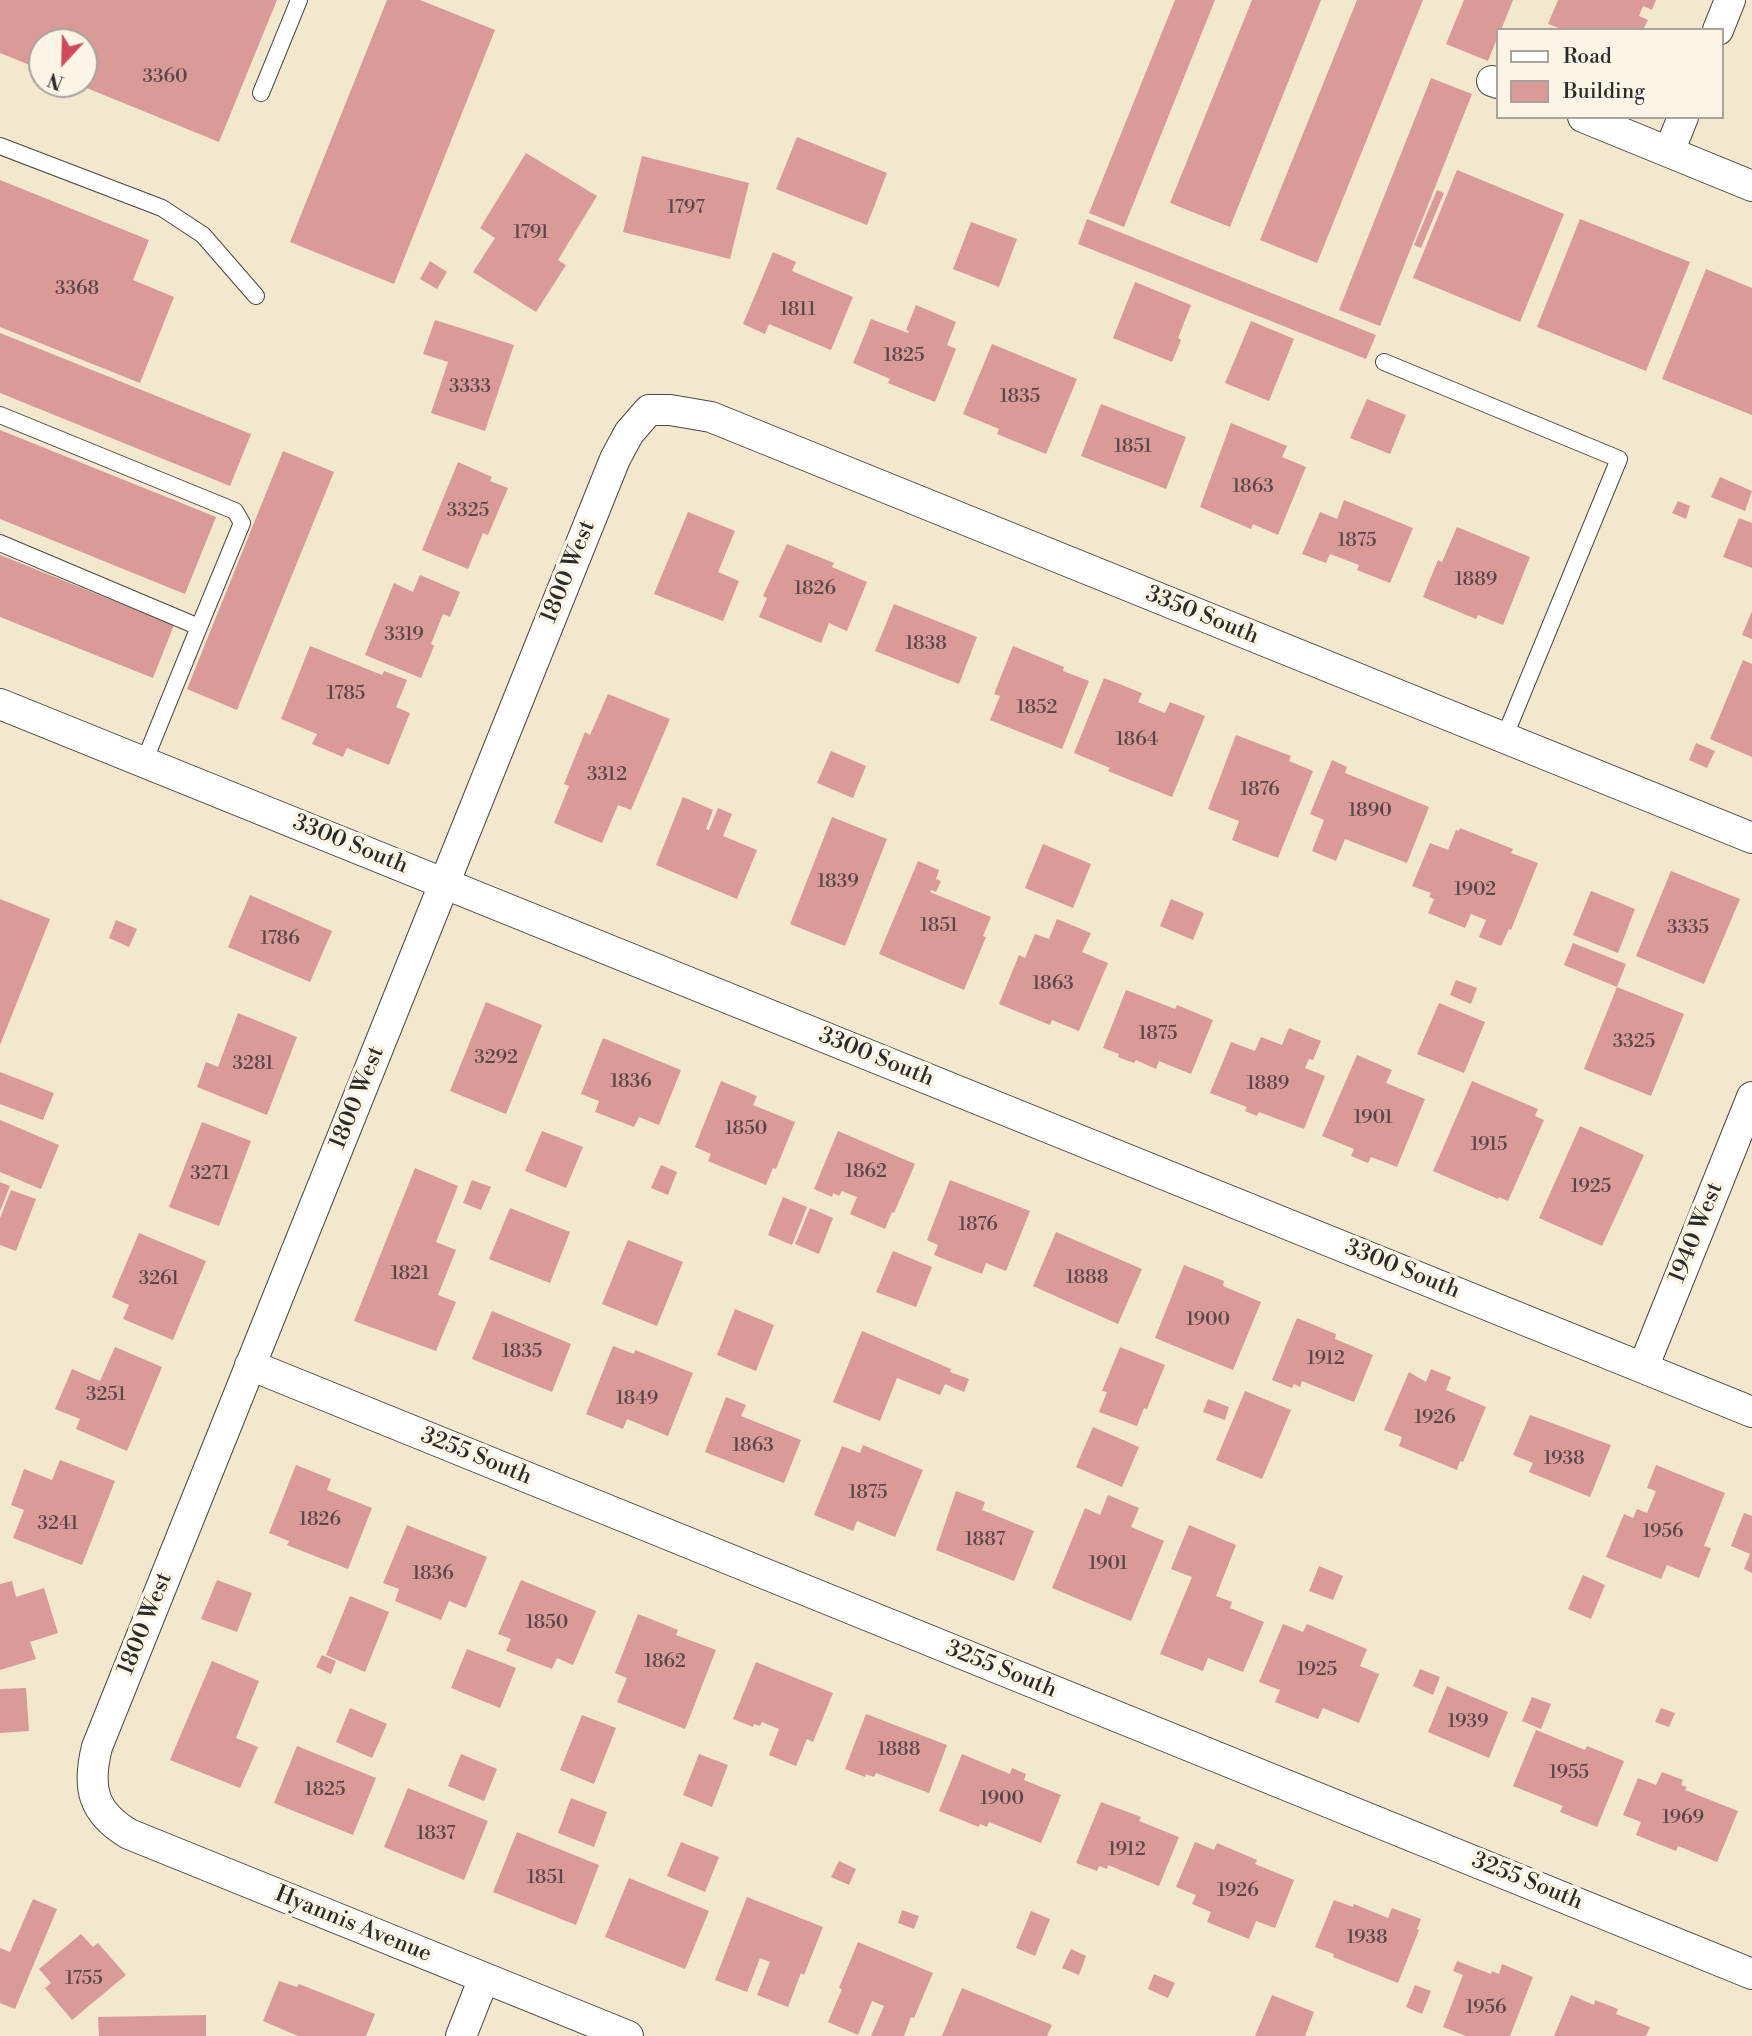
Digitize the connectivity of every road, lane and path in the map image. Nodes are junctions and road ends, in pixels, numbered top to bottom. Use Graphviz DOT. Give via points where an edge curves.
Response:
graph roads {
  1 [pos="299,0"];
  2 [pos="1730,0"];
  3 [pos="1719,28"];
  4 [pos="261,93"];
  5 [pos="1588,119"];
  6 [pos="1682,119"];
  7 [pos="0,146"];
  8 [pos="1669,152"];
  9 [pos="1752,186"];
  10 [pos="256,296"];
  11 [pos="1384,362"];
  12 [pos="649,410"];
  13 [pos="0,415"];
  14 [pos="0,543"];
  15 [pos="199,627"];
  16 [pos="0,704"];
  17 [pos="1504,738"];
  18 [pos="144,762"];
  19 [pos="1752,838"];
  20 [pos="444,883"];
  21 [pos="1752,1097"];
  22 [pos="250,1366"];
  23 [pos="1643,1368"];
  24 [pos="1752,1412"];
  25 [pos="94,1796"];
  26 [pos="1752,1974"];
  27 [pos="484,1978"];
  28 [pos="461,2036"];
  29 [pos="628,2036"];
  1 -- 4 [label="lane"];
  2 -- 3 [label="street"];
  5 -- 8 [label="street"];
  6 -- 8 [label="street"];
  7 -- 10 [label="lane" via="162,208 203,235"];
  8 -- 9 [label="street"];
  11 -- 17 [label="lane" via="1619,459"];
  12 -- 17 [label="street, 3350 South" via="711,418"];
  12 -- 20 [label="street, 1800 West" via="615,459"];
  13 -- 15 [label="lane" via="235,511 242,523"];
  14 -- 15 [label="lane"];
  15 -- 18 [label="lane"];
  16 -- 18 [label="street, 3300 South"];
  17 -- 19 [label="street, 3350 South"];
  18 -- 20 [label="street, 3300 South"];
  20 -- 22 [label="street, 1800 West"];
  20 -- 23 [label="street, 3300 South"];
  21 -- 23 [label="street, 1940 West"];
  22 -- 25 [label="street, 1800 West" via="97,1747 91,1772"];
  22 -- 26 [label="street, 3255 South"];
  23 -- 24 [label="street, 3300 South"];
  25 -- 27 [label="street, Hyannis Avenue" via="102,1812 129,1834"];
  27 -- 28 [label="street"];
  27 -- 29 [label="street, Hyannis Avenue"];
}
